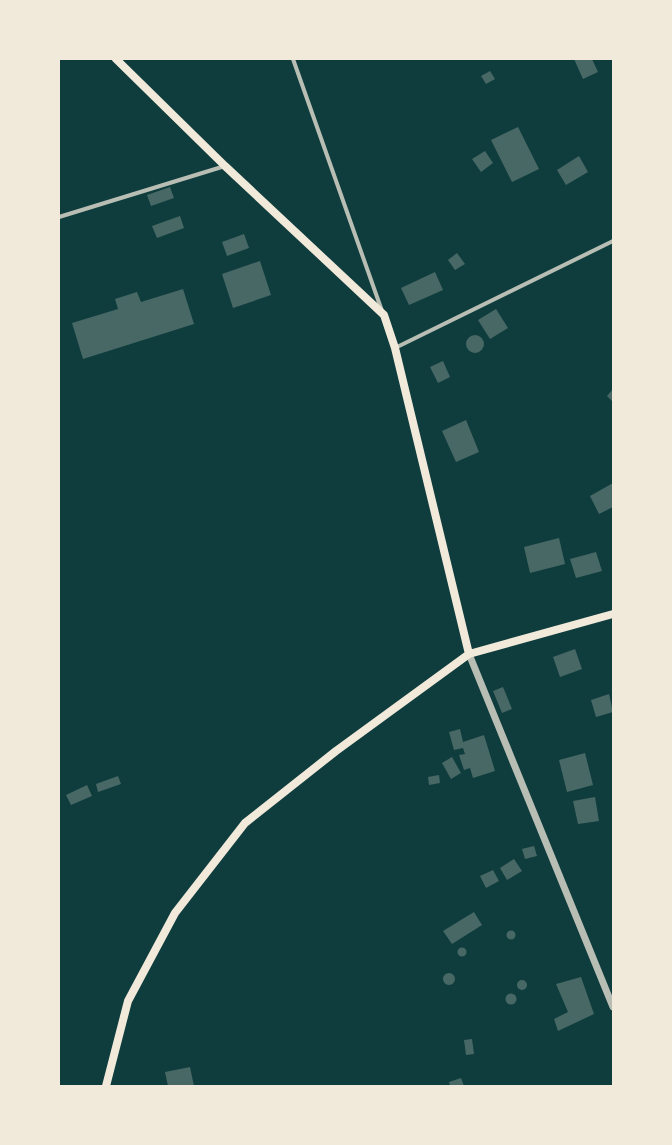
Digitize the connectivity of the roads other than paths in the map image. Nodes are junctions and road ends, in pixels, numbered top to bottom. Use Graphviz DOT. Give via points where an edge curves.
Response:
graph roads {
  1 [pos="116,59"];
  2 [pos="293,59"];
  3 [pos="225,166"];
  4 [pos="59,217"];
  5 [pos="613,241"];
  6 [pos="384,315"];
  7 [pos="394,348"];
  8 [pos="613,614"];
  9 [pos="469,654"];
  10 [pos="613,1008"];
  11 [pos="106,1086"];
  1 -- 3 [label="main road"];
  2 -- 6 [label="street"];
  3 -- 4 [label="street"];
  3 -- 6 [label="main road"];
  5 -- 7 [label="street"];
  6 -- 7 [label="main road"];
  7 -- 9 [label="main road"];
  8 -- 9 [label="main road"];
  9 -- 10 [label="street"];
  9 -- 11 [label="main road" via="336,751 245,823 174,913 128,1001"];
}
